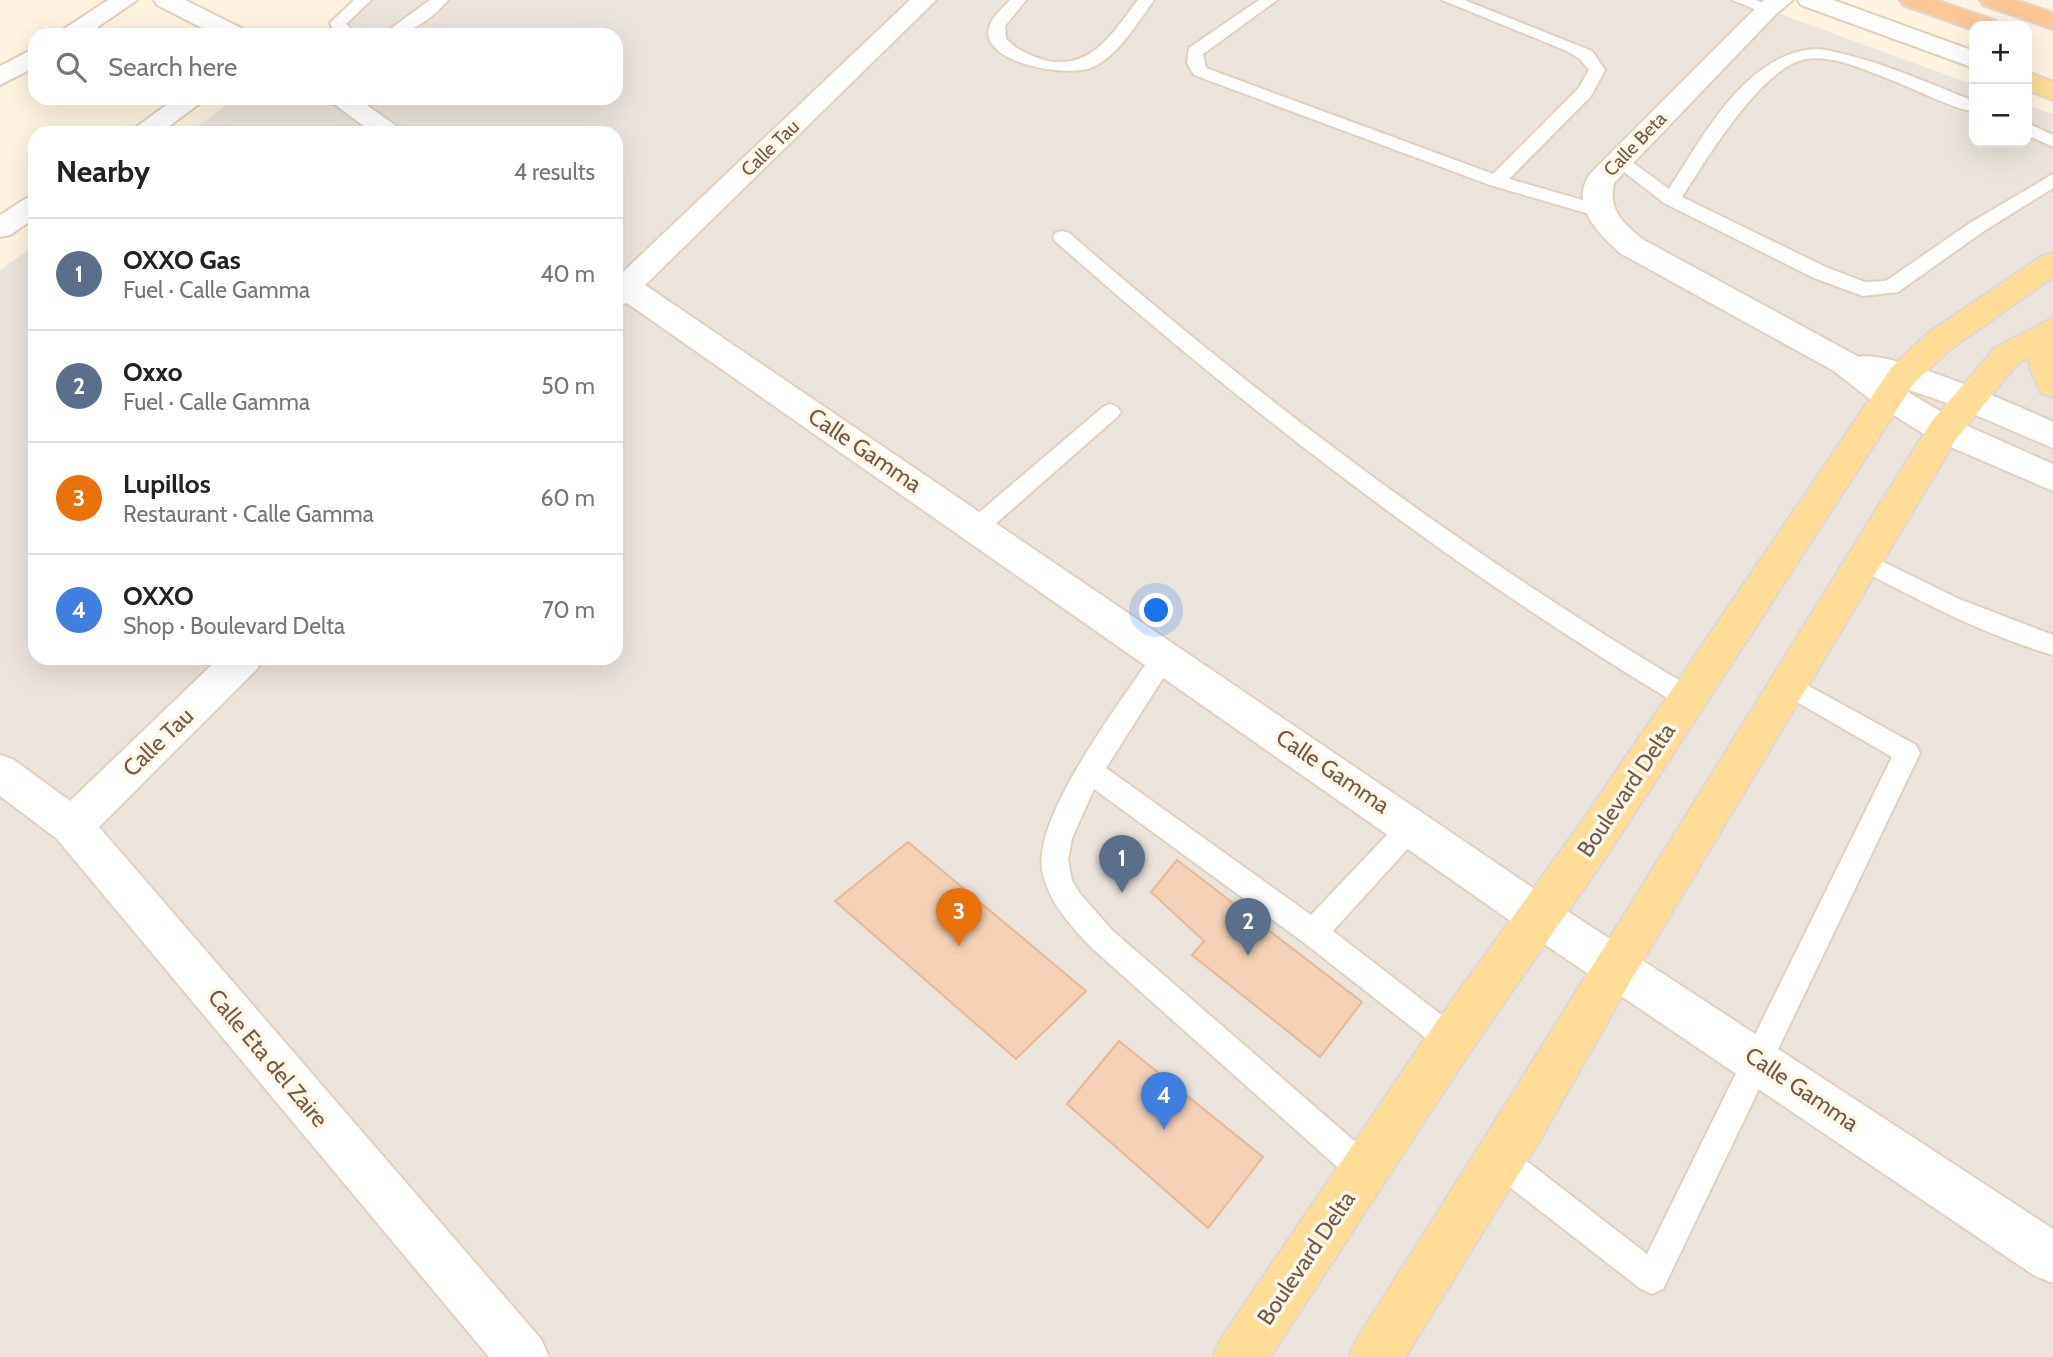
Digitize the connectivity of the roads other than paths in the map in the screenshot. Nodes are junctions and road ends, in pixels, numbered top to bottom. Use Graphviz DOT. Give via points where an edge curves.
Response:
graph roads {
  1 [pos="125,0"];
  2 [pos="166,0"];
  3 [pos="363,0"];
  4 [pos="440,0"];
  5 [pos="925,0"];
  6 [pos="1018,0"];
  7 [pos="1146,0"];
  8 [pos="1269,0"];
  9 [pos="1450,0"];
  10 [pos="1740,0"];
  11 [pos="1810,0"];
  12 [pos="1912,0"];
  13 [pos="1992,0"];
  14 [pos="1774,4"];
  15 [pos="1973,21"];
  16 [pos="2053,21"];
  17 [pos="79,28"];
  18 [pos="222,28"];
  19 [pos="340,28"];
  20 [pos="404,28"];
  21 [pos="1969,58"];
  22 [pos="28,60"];
  23 [pos="0,77"];
  24 [pos="2032,81"];
  25 [pos="2053,89"];
  26 [pos="184,105"];
  27 [pos="350,105"];
  28 [pos="1969,105"];
  29 [pos="152,126"];
  30 [pos="382,126"];
  31 [pos="2032,131"];
  32 [pos="2053,142"];
  33 [pos="1619,160"];
  34 [pos="2053,180"];
  35 [pos="1496,181"];
  36 [pos="1671,199"];
  37 [pos="28,210"];
  38 [pos="1600,211"];
  39 [pos="0,228"];
  40 [pos="1062,237"];
  41 [pos="2053,263"];
  42 [pos="623,283"];
  43 [pos="623,290"];
  44 [pos="2053,329"];
  45 [pos="2053,337"];
  46 [pos="2053,385"];
  47 [pos="1896,386"];
  48 [pos="1970,396"];
  49 [pos="1110,412"];
  50 [pos="1944,430"];
  51 [pos="2053,436"];
  52 [pos="2053,478"];
  53 [pos="977,527"];
  54 [pos="1865,562"];
  55 [pos="2053,645"];
  56 [pos="1165,656"];
  57 [pos="237,665"];
  58 [pos="1787,684"];
  59 [pos="1688,698"];
  60 [pos="1091,772"];
  61 [pos="0,773"];
  62 [pos="72,826"];
  63 [pos="1412,826"];
  64 [pos="1541,917"];
  65 [pos="1313,933"];
  66 [pos="1615,965"];
  67 [pos="1451,1041"];
  68 [pos="1758,1060"];
  69 [pos="1500,1160"];
  70 [pos="1364,1170"];
  71 [pos="2053,1258"];
  72 [pos="523,1357"];
  73 [pos="1239,1357"];
  74 [pos="1375,1357"];
  1 -- 17 [label="street"];
  2 -- 18 [label="street"];
  3 -- 19 [label="lane" via="338,23"];
  4 -- 20 [label="lane"];
  5 -- 42 [label="street, Calle Tau"];
  6 -- 7 [label="lane" via="997,26 997,38 1012,52 1062,70 1093,61"];
  8 -- 35 [label="lane" via="1195,52 1200,71"];
  9 -- 35 [label="lane" via="1573,48 1594,62 1597,70 1585,92"];
  10 -- 14 [label="lane"];
  11 -- 21 [label="street"];
  12 -- 15 [label="highway"];
  13 -- 16 [label="highway"];
  14 -- 33 [label="street, Calle Beta"];
  22 -- 23 [label="street"];
  24 -- 25 [label="main road"];
  26 -- 29 [label="street"];
  27 -- 30 [label="street"];
  28 -- 36 [label="lane" via="1851,61 1801,55 1758,82"];
  31 -- 32 [label="lane"];
  33 -- 36 [label="lane"];
  33 -- 38 [label="street, Calle Beta" via="1600,180 1596,197"];
  34 -- 36 [label="lane" via="1891,287 1879,290 1863,289 1821,272"];
  35 -- 38 [label="lane"];
  37 -- 39 [label="street"];
  38 -- 47 [label="street, Calle Beta" via="1631,246"];
  40 -- 59 [label="lane" via="1226,379 1320,453 1491,576"];
  41 -- 47 [label="main road, Boulevard Delta" via="1938,342"];
  43 -- 53 [label="street, Calle Gamma"];
  44 -- 48 [label="main road" via="2006,356"];
  45 -- 46 [label="main road" via="2044,346"];
  47 -- 48 [label="street, Calle Beta"];
  47 -- 50 [label="street, Calle Beta"];
  47 -- 59 [label="main road, Boulevard Delta"];
  48 -- 50 [label="main road"];
  48 -- 51 [label="street, Calle Beta"];
  49 -- 53 [label="lane"];
  50 -- 52 [label="street, Calle Beta"];
  50 -- 54 [label="main road"];
  53 -- 56 [label="street, Calle Gamma"];
  54 -- 55 [label="lane" via="1951,606"];
  54 -- 58 [label="main road"];
  56 -- 60 [label="lane"];
  56 -- 63 [label="street, Calle Gamma"];
  57 -- 62 [label="street, Calle Tau"];
  58 -- 66 [label="main road"];
  58 -- 68 [label="lane" via="1906,752"];
  59 -- 64 [label="main road, Boulevard Delta"];
  60 -- 65 [label="lane"];
  60 -- 70 [label="lane" via="1058,835 1055,860 1061,885 1077,912"];
  61 -- 62 [label="street, Calle Eta del Zaire"];
  62 -- 72 [label="street, Calle Eta del Zaire"];
  63 -- 64 [label="street, Calle Gamma"];
  63 -- 65 [label="lane"];
  64 -- 66 [label="street, Calle Gamma"];
  64 -- 67 [label="main road, Boulevard Delta"];
  65 -- 67 [label="lane"];
  66 -- 68 [label="street, Calle Gamma"];
  66 -- 69 [label="main road"];
  67 -- 70 [label="main road, Boulevard Delta"];
  68 -- 69 [label="lane" via="1652,1278"];
  68 -- 71 [label="street, Calle Gamma"];
  69 -- 74 [label="main road"];
  70 -- 73 [label="main road, Boulevard Delta"];
}
